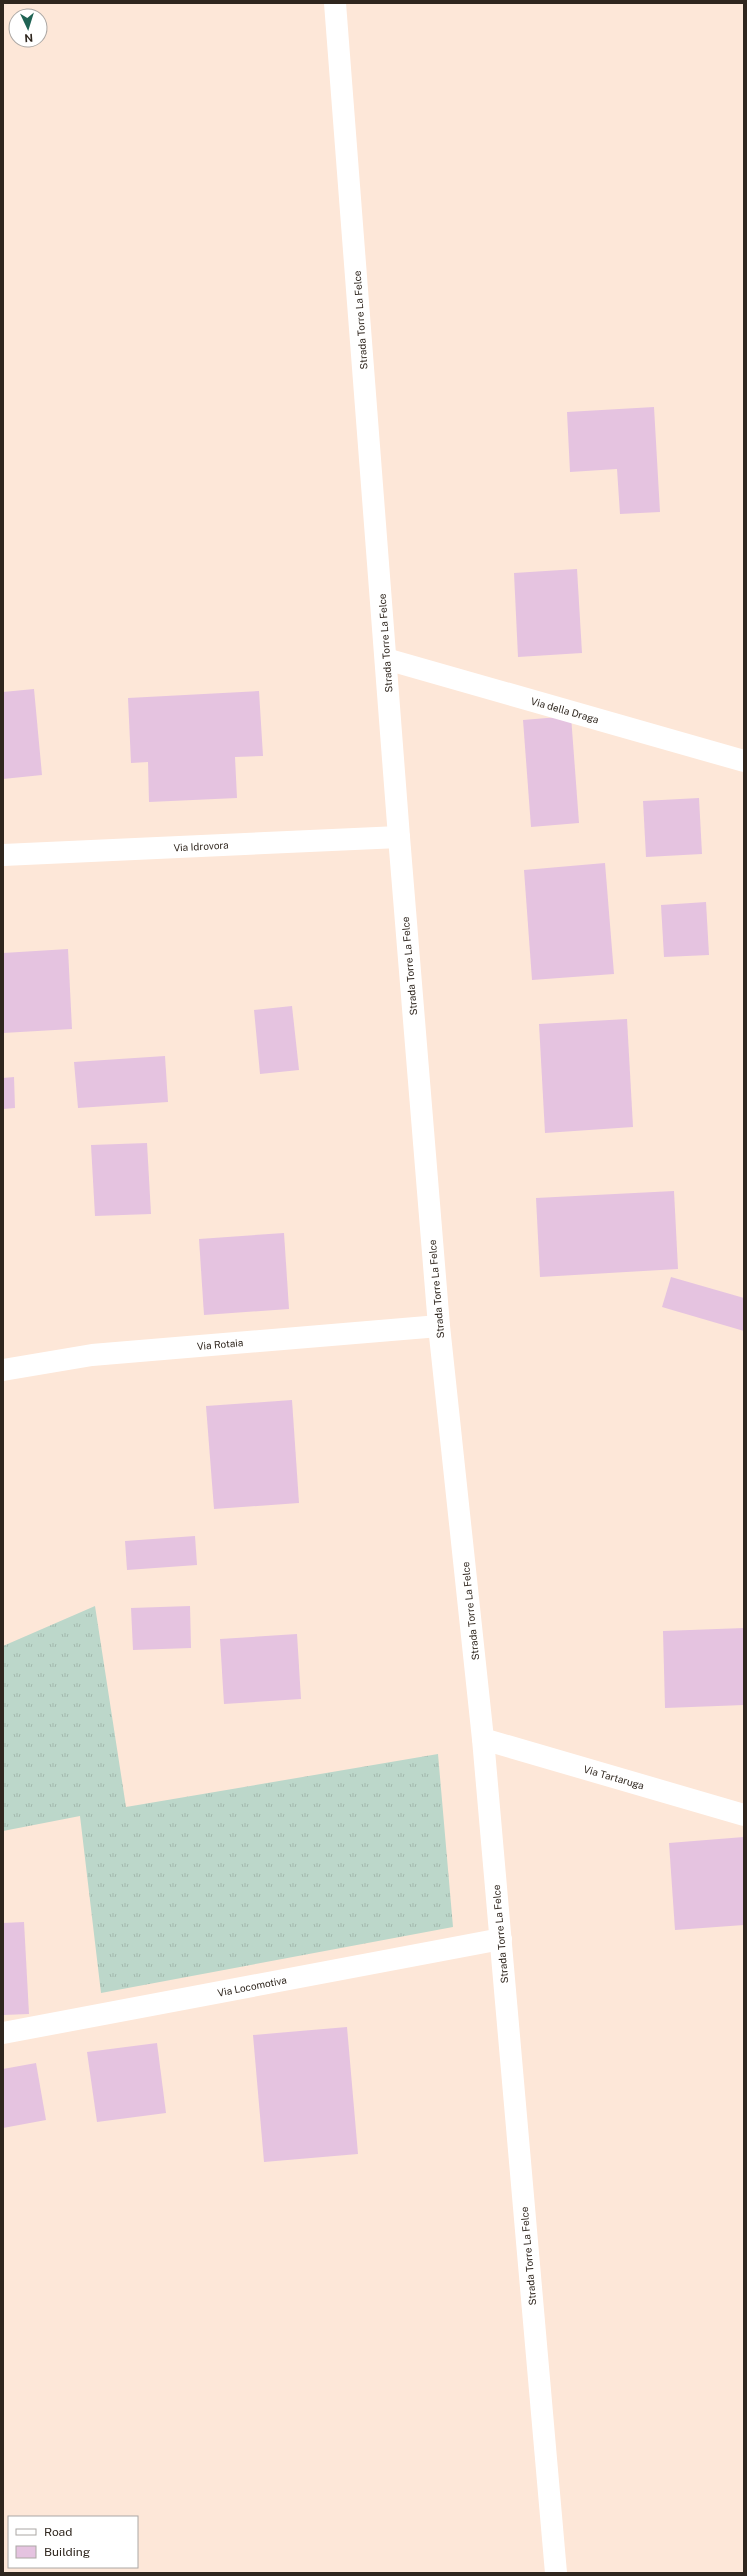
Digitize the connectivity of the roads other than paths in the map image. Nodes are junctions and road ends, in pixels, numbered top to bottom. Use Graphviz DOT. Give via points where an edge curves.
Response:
graph roads {
  1 [pos="336,3"];
  2 [pos="386,659"];
  3 [pos="744,761"];
  4 [pos="399,837"];
  5 [pos="3,855"];
  6 [pos="439,1326"];
  7 [pos="3,1370"];
  8 [pos="483,1739"];
  9 [pos="744,1815"];
  10 [pos="500,1939"];
  11 [pos="3,2033"];
  12 [pos="556,2573"];
  1 -- 2 [label="street, Strada Torre La Felce"];
  2 -- 3 [label="street, Via della Draga"];
  2 -- 4 [label="street, Strada Torre La Felce"];
  4 -- 5 [label="street, Via Idrovora"];
  4 -- 6 [label="street, Strada Torre La Felce"];
  6 -- 7 [label="street, Via Rotaia" via="92,1355"];
  6 -- 8 [label="street, Strada Torre La Felce"];
  8 -- 9 [label="street, Via Tartaruga"];
  8 -- 10 [label="street, Strada Torre La Felce"];
  10 -- 11 [label="street, Via Locomotiva"];
  10 -- 12 [label="street, Strada Torre La Felce"];
}
